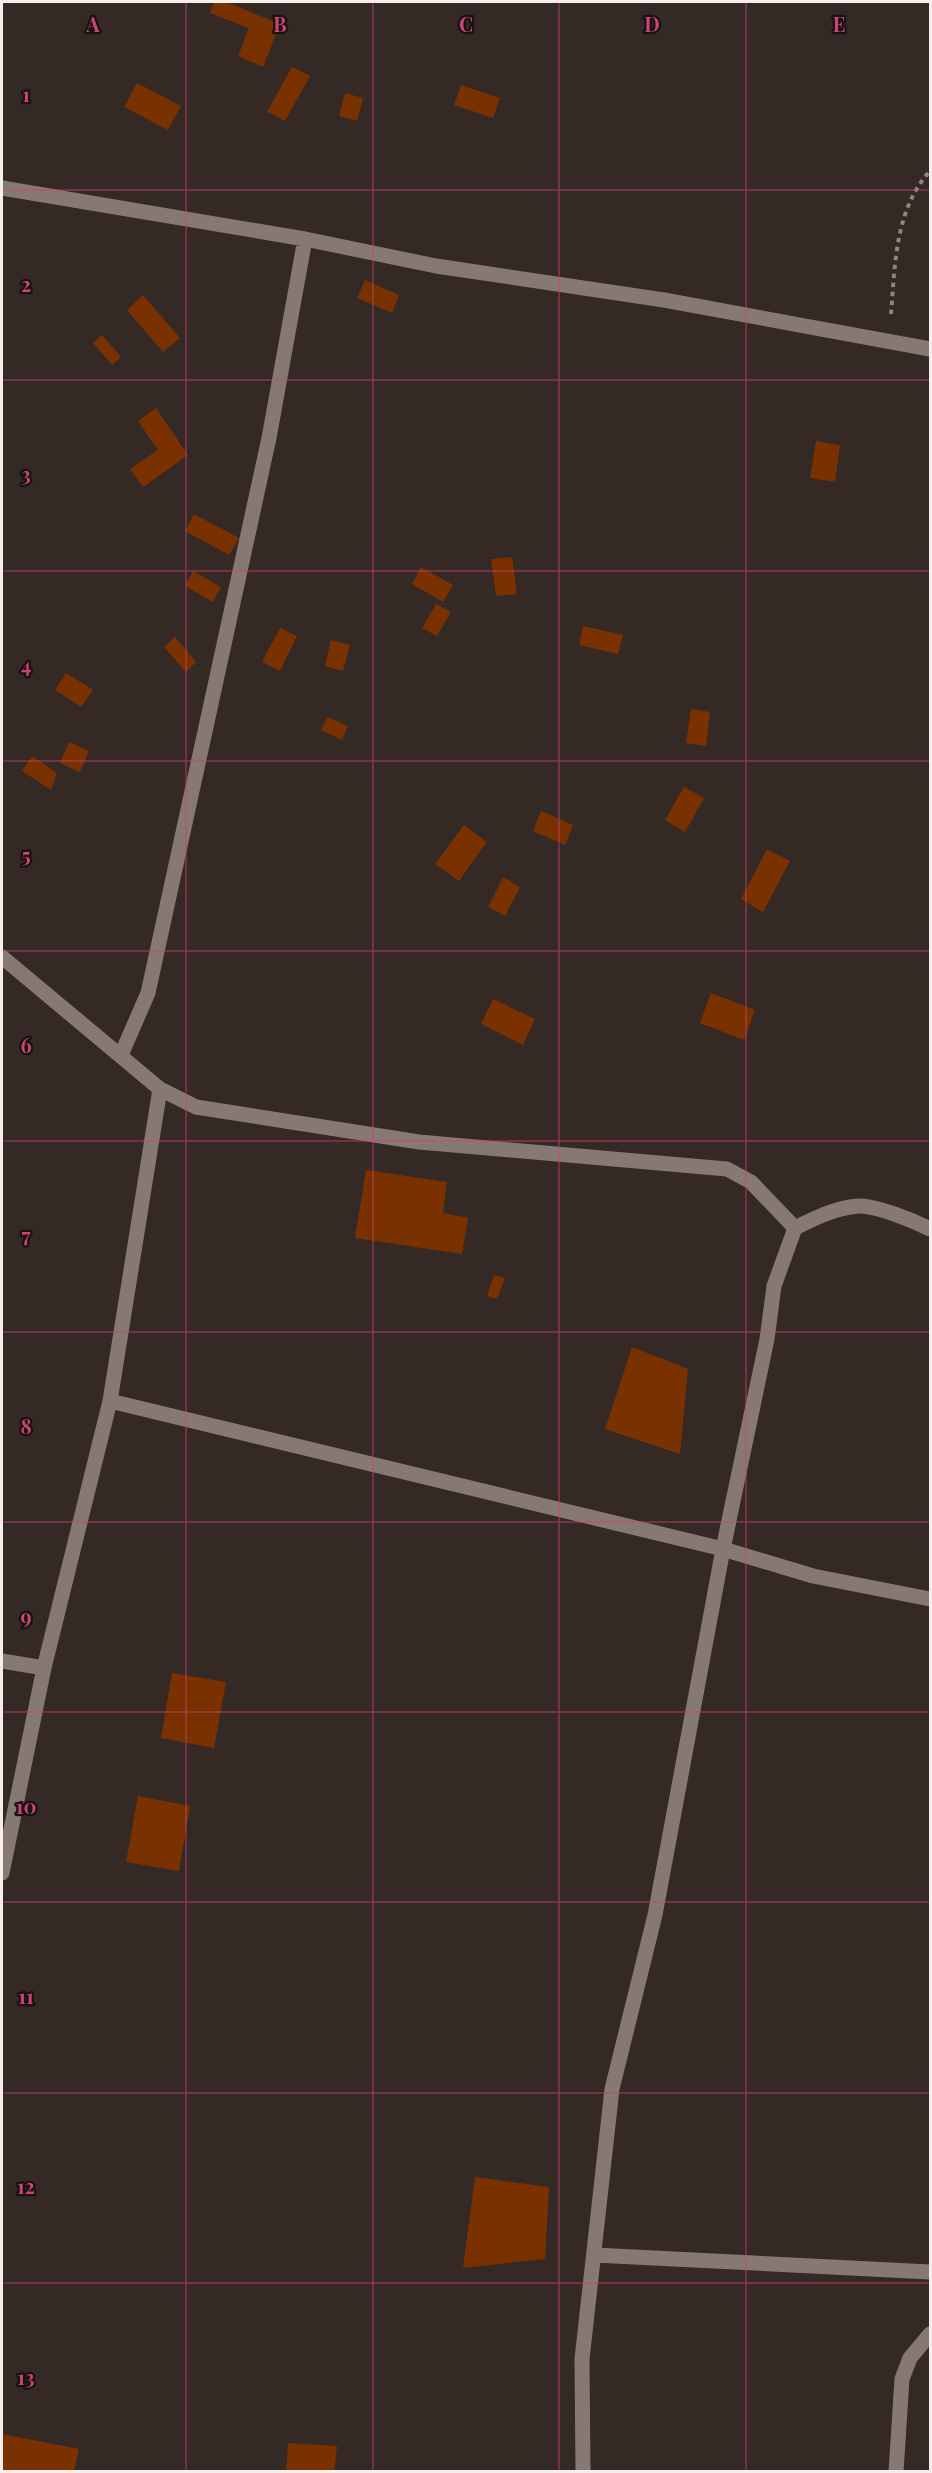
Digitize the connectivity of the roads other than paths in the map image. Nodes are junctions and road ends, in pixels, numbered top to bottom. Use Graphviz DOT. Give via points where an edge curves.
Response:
graph roads {
  1 [pos="2,188"];
  2 [pos="305,239"];
  3 [pos="930,349"];
  4 [pos="2,957"];
  5 [pos="121,1055"];
  6 [pos="160,1089"];
  7 [pos="795,1228"];
  8 [pos="930,1229"];
  9 [pos="110,1401"];
  10 [pos="723,1549"];
  11 [pos="930,1599"];
  12 [pos="2,1661"];
  13 [pos="44,1668"];
  14 [pos="2,1873"];
  15 [pos="594,2254"];
  16 [pos="930,2272"];
  17 [pos="930,2334"];
  18 [pos="583,2472"];
  19 [pos="896,2472"];
  1 -- 2 [label="street"];
  2 -- 3 [label="street" via="436,266 664,300"];
  2 -- 5 [label="street" via="269,438 148,993"];
  4 -- 5 [label="street"];
  5 -- 6 [label="street"];
  6 -- 7 [label="street" via="196,1107 419,1143 727,1168 751,1182"];
  6 -- 9 [label="street"];
  7 -- 8 [label="street" via="824,1214 860,1206"];
  7 -- 10 [label="street" via="774,1286 767,1338"];
  9 -- 10 [label="street"];
  9 -- 13 [label="street"];
  10 -- 11 [label="street" via="813,1576"];
  10 -- 15 [label="street" via="655,1915 612,2089"];
  12 -- 13 [label="street"];
  13 -- 14 [label="street"];
  15 -- 16 [label="street"];
  15 -- 18 [label="street" via="582,2359"];
  17 -- 19 [label="street" via="910,2358 902,2379"];
}
